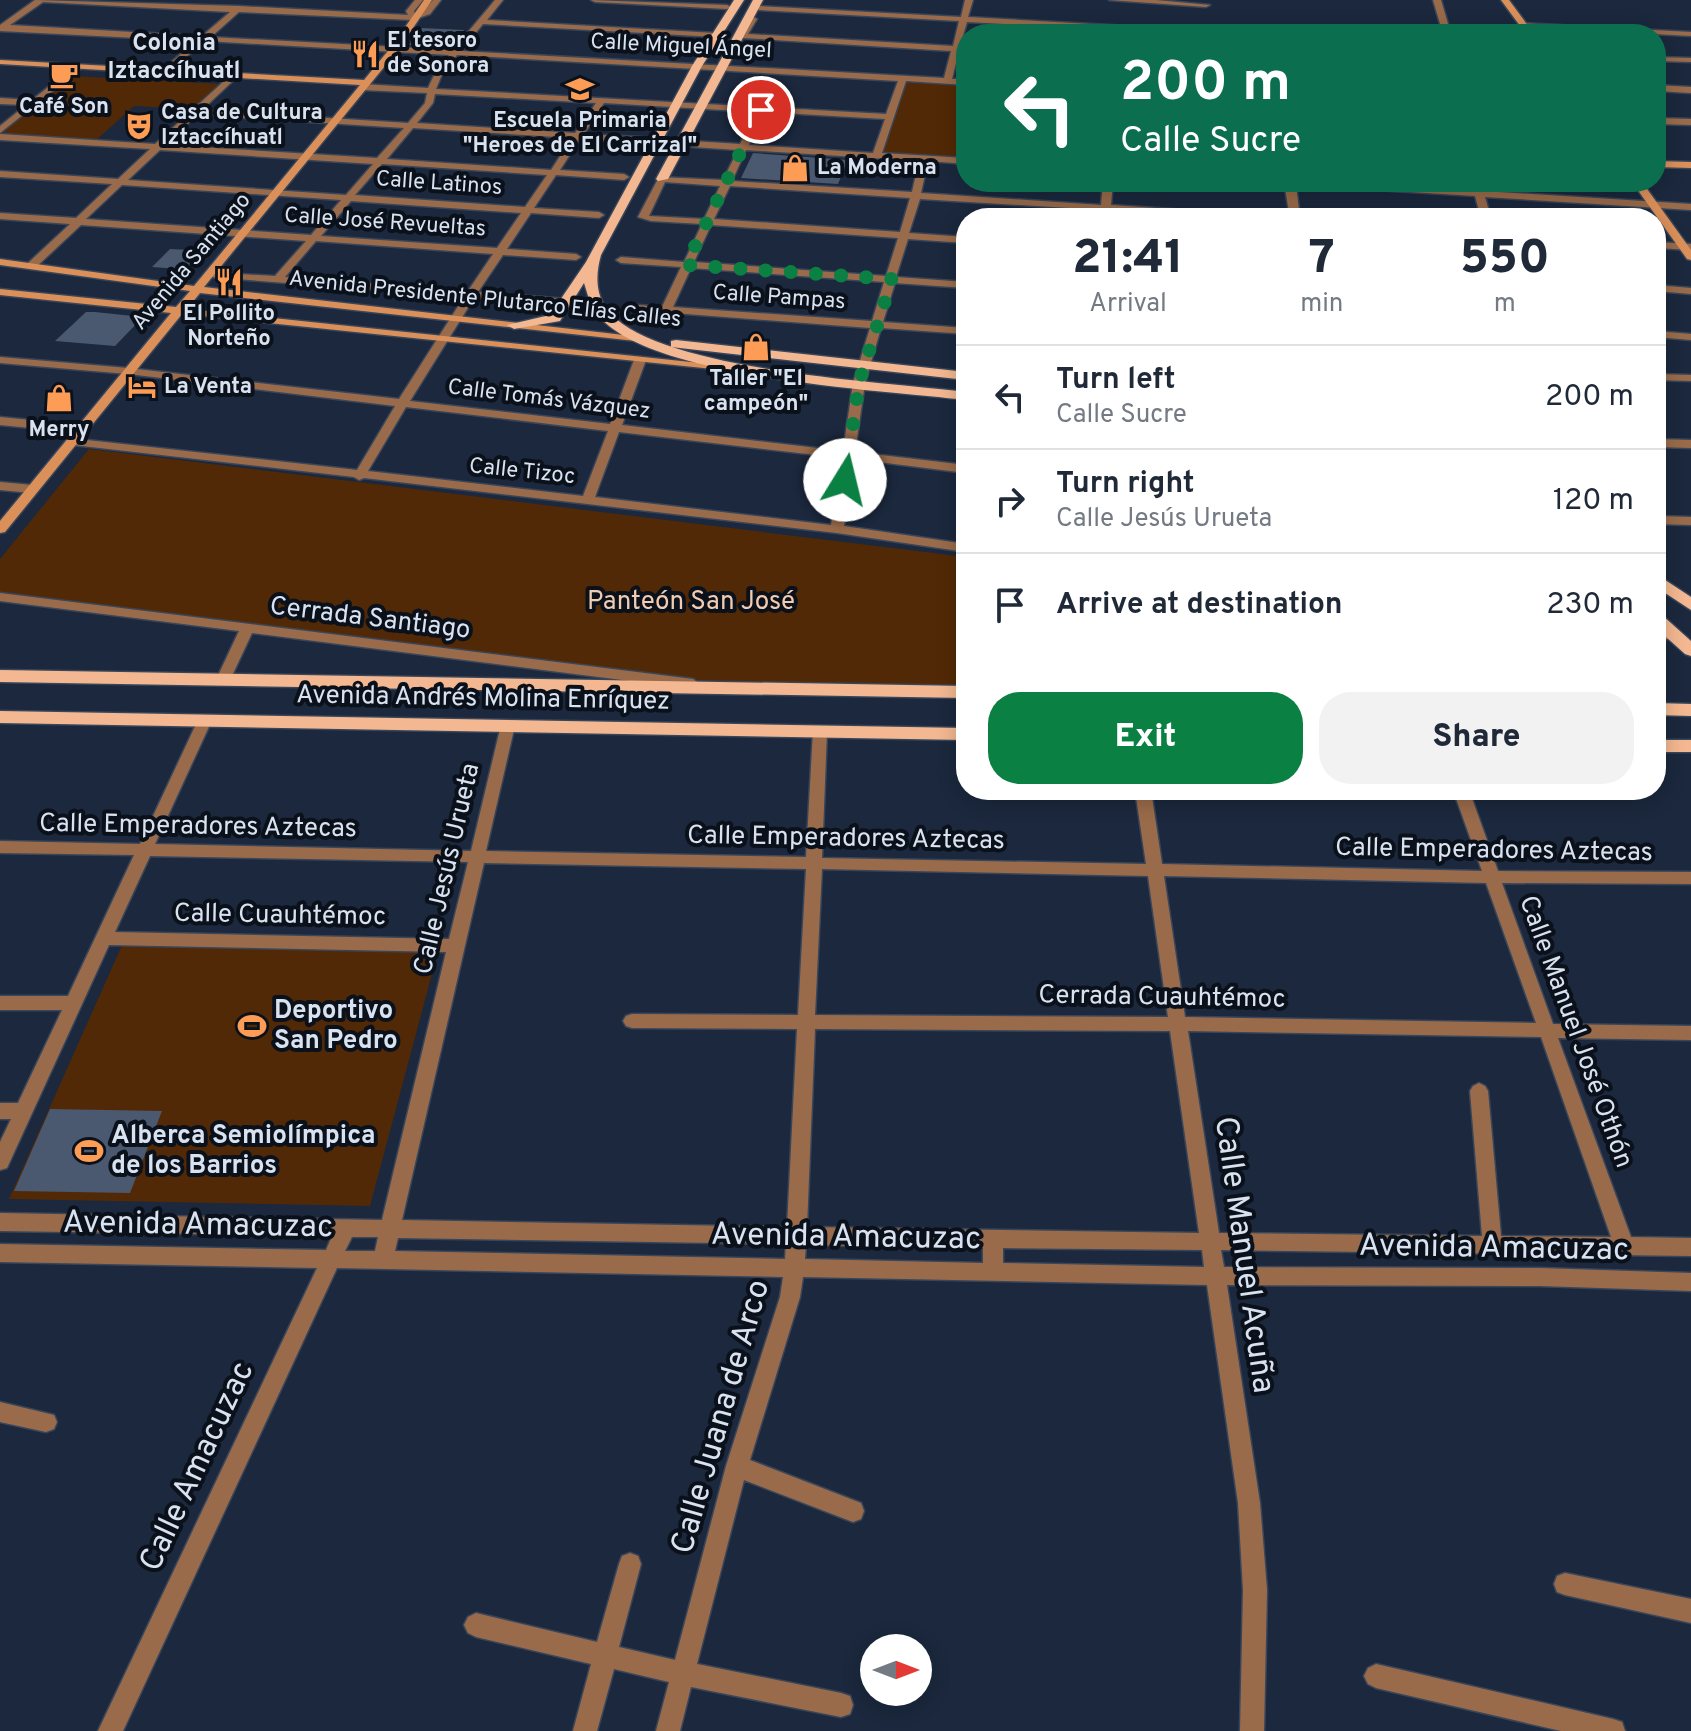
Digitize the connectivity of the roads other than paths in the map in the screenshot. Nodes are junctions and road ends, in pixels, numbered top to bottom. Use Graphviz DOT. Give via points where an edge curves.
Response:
graph roads {
  1 [pos="41,0"];
  2 [pos="248,0"];
  3 [pos="419,0"];
  4 [pos="428,0"];
  5 [pos="437,0"];
  6 [pos="499,0"];
  7 [pos="595,0"];
  8 [pos="739,0"];
  9 [pos="969,0"];
  10 [pos="1113,0"];
  11 [pos="1437,0"];
  12 [pos="1505,0"];
  13 [pos="1206,2"];
  14 [pos="760,3"];
  15 [pos="729,4"];
  16 [pos="236,5"];
  17 [pos="224,9"];
  18 [pos="413,18"];
  19 [pos="964,20"];
  20 [pos="481,22"];
  21 [pos="964,24"];
  22 [pos="1038,24"];
  23 [pos="1206,24"];
  24 [pos="1444,24"];
  25 [pos="1522,24"];
  26 [pos="1,28"];
  27 [pos="719,31"];
  28 [pos="1666,33"];
  29 [pos="1691,34"];
  30 [pos="193,37"];
  31 [pos="204,37"];
  32 [pos="395,48"];
  33 [pos="956,49"];
  34 [pos="456,52"];
  35 [pos="1666,59"];
  36 [pos="956,60"];
  37 [pos="1691,60"];
  38 [pos="0,62"];
  39 [pos="697,66"];
  40 [pos="722,67"];
  41 [pos="0,68"];
  42 [pos="76,69"];
  43 [pos="156,74"];
  44 [pos="232,78"];
  45 [pos="903,78"];
  46 [pos="947,81"];
  47 [pos="956,81"];
  48 [pos="364,85"];
  49 [pos="1666,89"];
  50 [pos="431,90"];
  51 [pos="1691,90"];
  52 [pos="602,100"];
  53 [pos="0,101"];
  54 [pos="34,103"];
  55 [pos="677,105"];
  56 [pos="701,106"];
  57 [pos="761,110"];
  58 [pos="193,112"];
  59 [pos="890,117"];
  60 [pos="336,120"];
  61 [pos="1666,121"];
  62 [pos="1691,122"];
  63 [pos="411,125"];
  64 [pos="0,130"];
  65 [pos="577,136"];
  66 [pos="0,137"];
  67 [pos="655,141"];
  68 [pos="692,144"];
  69 [pos="157,146"];
  70 [pos="743,147"];
  71 [pos="307,155"];
  72 [pos="877,155"];
  73 [pos="924,158"];
  74 [pos="956,160"];
  75 [pos="379,161"];
  76 [pos="1666,164"];
  77 [pos="1691,165"];
  78 [pos="552,173"];
  79 [pos="0,174"];
  80 [pos="624,177"];
  81 [pos="662,179"];
  82 [pos="120,181"];
  83 [pos="727,184"];
  84 [pos="277,192"];
  85 [pos="1462,192"];
  86 [pos="1644,192"];
  87 [pos="1479,193"];
  88 [pos="916,195"];
  89 [pos="349,197"];
  90 [pos="1654,206"];
  91 [pos="1691,207"];
  92 [pos="1053,208"];
  93 [pos="1483,208"];
  94 [pos="526,210"];
  95 [pos="599,215"];
  96 [pos="0,216"];
  97 [pos="78,221"];
  98 [pos="1666,221"];
  99 [pos="707,222"];
  100 [pos="244,233"];
  101 [pos="904,236"];
  102 [pos="314,238"];
  103 [pos="956,239"];
  104 [pos="1666,246"];
  105 [pos="1687,247"];
  106 [pos="499,250"];
  107 [pos="576,257"];
  108 [pos="1691,257"];
  109 [pos="593,258"];
  110 [pos="621,260"];
  111 [pos="0,262"];
  112 [pos="686,265"];
  113 [pos="31,266"];
  114 [pos="210,274"];
  115 [pos="278,279"];
  116 [pos="892,279"];
  117 [pos="956,284"];
  118 [pos="199,288"];
  119 [pos="1666,289"];
  120 [pos="1691,291"];
  121 [pos="0,292"];
  122 [pos="471,294"];
  123 [pos="567,302"];
  124 [pos="179,308"];
  125 [pos="638,308"];
  126 [pos="666,310"];
  127 [pos="455,319"];
  128 [pos="514,325"];
  129 [pos="878,325"];
  130 [pos="956,330"];
  131 [pos="1666,335"];
  132 [pos="1691,337"];
  133 [pos="442,338"];
  134 [pos="641,340"];
  135 [pos="0,360"];
  136 [pos="640,360"];
  137 [pos="865,365"];
  138 [pos="128,371"];
  139 [pos="751,371"];
  140 [pos="956,375"];
  141 [pos="1666,377"];
  142 [pos="1691,378"];
  143 [pos="859,383"];
  144 [pos="956,395"];
  145 [pos="403,402"];
  146 [pos="0,421"];
  147 [pos="616,428"];
  148 [pos="82,429"];
  149 [pos="73,441"];
  150 [pos="1666,443"];
  151 [pos="1691,444"];
  152 [pos="848,455"];
  153 [pos="956,468"];
  154 [pos="359,476"];
  155 [pos="0,486"];
  156 [pos="32,489"];
  157 [pos="587,502"];
  158 [pos="1666,520"];
  159 [pos="1691,521"];
  160 [pos="0,529"];
  161 [pos="837,529"];
  162 [pos="956,547"];
  163 [pos="1666,586"];
  164 [pos="0,597"];
  165 [pos="1691,605"];
  166 [pos="1666,627"];
  167 [pos="247,628"];
  168 [pos="1666,635"];
  169 [pos="1677,636"];
  170 [pos="1691,650"];
  171 [pos="0,676"];
  172 [pos="223,680"];
  173 [pos="734,689"];
  174 [pos="956,692"];
  175 [pos="1666,709"];
  176 [pos="1691,710"];
  177 [pos="0,717"];
  178 [pos="205,720"];
  179 [pos="508,725"];
  180 [pos="820,731"];
  181 [pos="956,734"];
  182 [pos="1666,746"];
  183 [pos="1691,746"];
  184 [pos="1144,800"];
  185 [pos="1465,800"];
  186 [pos="0,847"];
  187 [pos="144,850"];
  188 [pos="479,856"];
  189 [pos="815,863"];
  190 [pos="1154,869"];
  191 [pos="1492,877"];
  192 [pos="1691,878"];
  193 [pos="102,938"];
  194 [pos="457,946"];
  195 [pos="0,1003"];
  196 [pos="73,1003"];
  197 [pos="632,1021"];
  198 [pos="807,1021"];
  199 [pos="1178,1024"];
  200 [pos="1546,1030"];
  201 [pos="1691,1033"];
  202 [pos="1479,1091"];
  203 [pos="0,1111"];
  204 [pos="25,1111"];
  205 [pos="0,1162"];
  206 [pos="0,1222"];
  207 [pos="345,1230"];
  208 [pos="388,1231"];
  209 [pos="798,1237"];
  210 [pos="993,1239"];
  211 [pos="1211,1242"];
  212 [pos="1492,1244"];
  213 [pos="1624,1246"];
  214 [pos="1691,1247"];
  215 [pos="0,1253"];
  216 [pos="331,1259"];
  217 [pos="383,1259"];
  218 [pos="795,1266"];
  219 [pos="993,1271"];
  220 [pos="1216,1276"];
  221 [pos="1691,1282"];
  222 [pos="0,1412"];
  223 [pos="46,1422"];
  224 [pos="737,1466"];
  225 [pos="853,1511"];
  226 [pos="630,1564"];
  227 [pos="1565,1584"];
  228 [pos="1691,1611"];
  229 [pos="476,1625"];
  230 [pos="605,1655"];
  231 [pos="681,1673"];
  232 [pos="1376,1676"];
  233 [pos="841,1705"];
  234 [pos="110,1731"];
  235 [pos="585,1731"];
  236 [pos="668,1731"];
  237 [pos="1252,1731"];
  238 [pos="1613,1731"];
  1 -- 17 [label="street"];
  1 -- 26 [label="street"];
  2 -- 16 [label="street"];
  3 -- 18 [label="street, Avenida Santiago" via="410,11"];
  4 -- 18 [label="street, Avenida Santiago"];
  5 -- 18 [label="street, Avenida Santiago"];
  6 -- 20 [label="street"];
  7 -- 15 [label="street"];
  8 -- 27 [label="main road"];
  9 -- 19 [label="street"];
  10 -- 13 [label="street"];
  11 -- 24 [label="street"];
  12 -- 25 [label="street"];
  13 -- 23 [label="street"];
  14 -- 19 [label="street"];
  14 -- 33 [label="street" via="743,36"];
  14 -- 40 [label="main road"];
  15 -- 27 [label="street"];
  16 -- 17 [label="street"];
  16 -- 18 [label="street"];
  16 -- 31 [label="street"];
  17 -- 30 [label="street"];
  18 -- 32 [label="street, Avenida Santiago"];
  19 -- 21 [label="street"];
  19 -- 22 [label="street"];
  20 -- 27 [label="street"];
  20 -- 34 [label="street"];
  26 -- 30 [label="street, Calle Miguel Ángel"];
  27 -- 39 [label="main road"];
  28 -- 29 [label="street"];
  30 -- 31 [label="street, Calle Miguel Ángel"];
  30 -- 43 [label="street"];
  31 -- 32 [label="street, Calle Miguel Ángel"];
  31 -- 43 [label="street"];
  32 -- 34 [label="street, Calle Miguel Ángel"];
  32 -- 48 [label="street, Avenida Santiago"];
  34 -- 39 [label="street, Calle Miguel Ángel"];
  34 -- 50 [label="street"];
  35 -- 37 [label="street"];
  36 -- 46 [label="street"];
  38 -- 42 [label="street"];
  39 -- 40 [label="street, Calle Miguel Ángel"];
  39 -- 55 [label="main road"];
  40 -- 45 [label="street, Calle Miguel Ángel"];
  40 -- 56 [label="main road"];
  41 -- 42 [label="street"];
  42 -- 43 [label="street"];
  42 -- 54 [label="street"];
  43 -- 44 [label="street"];
  44 -- 48 [label="street"];
  44 -- 58 [label="street"];
  45 -- 46 [label="street, Calle Miguel Ángel"];
  45 -- 59 [label="street"];
  46 -- 47 [label="street, Calle Miguel Ángel"];
  48 -- 50 [label="street"];
  48 -- 60 [label="street, Avenida Santiago"];
  49 -- 51 [label="street"];
  50 -- 52 [label="street"];
  50 -- 63 [label="street" via="429,103"];
  52 -- 55 [label="street"];
  52 -- 65 [label="street"];
  53 -- 54 [label="street"];
  54 -- 64 [label="street"];
  55 -- 56 [label="street"];
  55 -- 67 [label="main road"];
  56 -- 57 [label="street"];
  56 -- 81 [label="main road"];
  57 -- 59 [label="street"];
  57 -- 70 [label="street"];
  58 -- 60 [label="street"];
  58 -- 69 [label="street"];
  59 -- 72 [label="street"];
  60 -- 63 [label="street"];
  60 -- 71 [label="street, Avenida Santiago"];
  61 -- 62 [label="street"];
  63 -- 65 [label="street"];
  63 -- 75 [label="street"];
  65 -- 67 [label="street"];
  65 -- 78 [label="street"];
  66 -- 69 [label="street"];
  67 -- 109 [label="main road" via="632,193"];
  68 -- 70 [label="street"];
  69 -- 71 [label="street"];
  69 -- 82 [label="street"];
  70 -- 72 [label="street"];
  70 -- 83 [label="street"];
  71 -- 75 [label="street"];
  71 -- 84 [label="street, Avenida Santiago"];
  72 -- 73 [label="street"];
  73 -- 74 [label="street"];
  73 -- 88 [label="street"];
  75 -- 78 [label="street"];
  75 -- 89 [label="street"];
  76 -- 77 [label="street"];
  78 -- 80 [label="street"];
  78 -- 94 [label="street"];
  79 -- 82 [label="street, Calle Latinos"];
  81 -- 83 [label="street"];
  81 -- 99 [label="street" via="647,218"];
  82 -- 84 [label="street, Calle Latinos"];
  82 -- 97 [label="street"];
  83 -- 88 [label="street"];
  83 -- 99 [label="street"];
  84 -- 89 [label="street, Calle Latinos"];
  84 -- 100 [label="street, Avenida Santiago"];
  85 -- 87 [label="street"];
  86 -- 90 [label="street"];
  87 -- 90 [label="street"];
  87 -- 93 [label="street"];
  88 -- 92 [label="street"];
  88 -- 101 [label="street"];
  89 -- 94 [label="street, Calle Latinos"];
  89 -- 102 [label="street"];
  90 -- 91 [label="street"];
  94 -- 95 [label="street, Calle Latinos"];
  94 -- 106 [label="street"];
  96 -- 97 [label="street, Calle José Revueltas"];
  97 -- 100 [label="street, Calle José Revueltas"];
  97 -- 113 [label="street"];
  98 -- 105 [label="street"];
  99 -- 101 [label="street"];
  99 -- 112 [label="street"];
  100 -- 102 [label="street, Calle José Revueltas"];
  100 -- 114 [label="street, Avenida Santiago"];
  101 -- 103 [label="street"];
  101 -- 116 [label="street"];
  102 -- 106 [label="street, Calle José Revueltas"];
  102 -- 115 [label="street"];
  104 -- 105 [label="street"];
  105 -- 108 [label="street"];
  106 -- 107 [label="street, Calle José Revueltas"];
  106 -- 122 [label="street"];
  109 -- 123 [label="main road"];
  109 -- 134 [label="main road" via="590,284 598,305"];
  110 -- 112 [label="street"];
  111 -- 113 [label="street, Avenida Presidente Plutarco Elías Calles"];
  112 -- 116 [label="street"];
  112 -- 126 [label="street"];
  113 -- 118 [label="street, Avenida Presidente Plutarco Elías Calles"];
  114 -- 115 [label="street"];
  114 -- 118 [label="street, Avenida Santiago"];
  115 -- 122 [label="street"];
  116 -- 117 [label="street"];
  116 -- 129 [label="street"];
  118 -- 124 [label="street, Avenida Santiago"];
  118 -- 127 [label="street, Avenida Presidente Plutarco Elías Calles"];
  119 -- 120 [label="street"];
  121 -- 124 [label="street, Avenida Presidente Plutarco Elías Calles"];
  122 -- 123 [label="street"];
  122 -- 127 [label="street"];
  123 -- 128 [label="main road" via="555,318"];
  124 -- 133 [label="street, Avenida Presidente Plutarco Elías Calles"];
  124 -- 138 [label="street, Avenida Santiago"];
  125 -- 126 [label="street, Calle Pampas"];
  126 -- 129 [label="street, Calle Pampas"];
  127 -- 128 [label="street, Avenida Presidente Plutarco Elías Calles"];
  127 -- 133 [label="street"];
  128 -- 134 [label="street, Avenida Presidente Plutarco Elías Calles"];
  129 -- 130 [label="street, Calle Pampas"];
  129 -- 137 [label="street"];
  131 -- 132 [label="street"];
  133 -- 136 [label="street, Avenida Presidente Plutarco Elías Calles"];
  133 -- 145 [label="street"];
  134 -- 137 [label="main road, Avenida Presidente Plutarco Elías Calles"];
  134 -- 139 [label="main road" via="690,359"];
  135 -- 138 [label="street, Calle Tomás Vázquez"];
  136 -- 139 [label="street, Avenida Presidente Plutarco Elías Calles"];
  136 -- 147 [label="street"];
  137 -- 140 [label="main road, Avenida Presidente Plutarco Elías Calles"];
  137 -- 143 [label="street"];
  138 -- 145 [label="street, Calle Tomás Vázquez"];
  138 -- 148 [label="street, Avenida Santiago"];
  139 -- 143 [label="main road, Avenida Presidente Plutarco Elías Calles"];
  141 -- 142 [label="street"];
  143 -- 144 [label="main road, Avenida Presidente Plutarco Elías Calles"];
  143 -- 152 [label="street"];
  145 -- 147 [label="street, Calle Tomás Vázquez"];
  145 -- 154 [label="street"];
  146 -- 148 [label="street"];
  147 -- 152 [label="street, Calle Tomás Vázquez"];
  147 -- 157 [label="street"];
  148 -- 149 [label="street, Avenida Santiago"];
  149 -- 154 [label="street, Calle Tizoc"];
  149 -- 156 [label="street, Avenida Santiago"];
  150 -- 151 [label="street"];
  152 -- 153 [label="street, Calle Tomás Vázquez"];
  152 -- 161 [label="street"];
  154 -- 157 [label="street, Calle Tizoc"];
  155 -- 156 [label="street"];
  156 -- 160 [label="street, Avenida Santiago"];
  157 -- 161 [label="street, Calle Tizoc"];
  158 -- 159 [label="street"];
  161 -- 162 [label="street, Calle Tizoc"];
  163 -- 165 [label="main road"];
  164 -- 167 [label="street, Cerrada Santiago"];
  166 -- 169 [label="main road"];
  167 -- 172 [label="street"];
  167 -- 173 [label="street, Cerrada Santiago"];
  168 -- 169 [label="street"];
  169 -- 170 [label="main road"];
  171 -- 172 [label="main road, Avenida Andrés Molina Enríquez"];
  172 -- 173 [label="main road, Avenida Andrés Molina Enríquez"];
  173 -- 174 [label="main road, Avenida Andrés Molina Enríquez"];
  175 -- 176 [label="main road"];
  177 -- 178 [label="main road, Avenida Andrés Molina Enríquez"];
  178 -- 179 [label="main road, Avenida Andrés Molina Enríquez"];
  178 -- 187 [label="street"];
  179 -- 180 [label="main road, Avenida Andrés Molina Enríquez"];
  179 -- 188 [label="street, Calle Jesús Urueta"];
  180 -- 181 [label="main road, Avenida Andrés Molina Enríquez"];
  180 -- 189 [label="street, Calle Juana de Arco"];
  182 -- 183 [label="main road"];
  184 -- 190 [label="street, Calle Manuel Acuña"];
  185 -- 191 [label="street, Calle Manuel José Othón"];
  186 -- 187 [label="street, Calle Emperadores Aztecas"];
  187 -- 188 [label="street, Calle Emperadores Aztecas"];
  187 -- 193 [label="street"];
  188 -- 189 [label="street, Calle Emperadores Aztecas"];
  188 -- 194 [label="street, Calle Jesús Urueta"];
  189 -- 190 [label="street, Calle Emperadores Aztecas"];
  189 -- 198 [label="street, Calle Juana de Arco"];
  190 -- 191 [label="street, Calle Emperadores Aztecas"];
  190 -- 199 [label="street, Calle Manuel Acuña"];
  191 -- 192 [label="street, Calle Emperadores Aztecas"];
  191 -- 200 [label="street, Calle Manuel José Othón"];
  193 -- 194 [label="street, Calle Cuauhtémoc"];
  193 -- 196 [label="street"];
  194 -- 208 [label="street, Calle Jesús Urueta"];
  195 -- 196 [label="street"];
  196 -- 204 [label="street"];
  197 -- 198 [label="street, Cerrada Cuauhtémoc"];
  198 -- 199 [label="street, Cerrada Cuauhtémoc"];
  198 -- 209 [label="street, Calle Juana de Arco"];
  199 -- 200 [label="street, Cerrada Cuauhtémoc"];
  199 -- 211 [label="street, Calle Manuel Acuña"];
  200 -- 201 [label="street, Cerrada Cuauhtémoc"];
  200 -- 213 [label="street, Calle Manuel José Othón"];
  202 -- 212 [label="street"];
  203 -- 204 [label="street"];
  204 -- 205 [label="street"];
  206 -- 207 [label="street, Avenida Amacuzac"];
  207 -- 208 [label="street, Avenida Amacuzac"];
  207 -- 216 [label="street, Calle Amacuzac"];
  208 -- 209 [label="street, Avenida Amacuzac"];
  208 -- 217 [label="street, Calle Jesús Urueta"];
  209 -- 210 [label="street, Avenida Amacuzac"];
  209 -- 218 [label="street, Calle Juana de Arco"];
  210 -- 211 [label="street, Avenida Amacuzac"];
  210 -- 219 [label="street"];
  211 -- 212 [label="street, Avenida Amacuzac"];
  211 -- 220 [label="street, Calle Manuel Acuña"];
  212 -- 213 [label="street, Avenida Amacuzac"];
  213 -- 214 [label="street, Avenida Amacuzac"];
  215 -- 216 [label="street, Avenida Amacuzac"];
  216 -- 217 [label="street, Avenida Amacuzac"];
  216 -- 234 [label="street, Calle Amacuzac"];
  217 -- 218 [label="street, Avenida Amacuzac"];
  218 -- 219 [label="street, Avenida Amacuzac"];
  218 -- 224 [label="street, Calle Juana de Arco"];
  219 -- 220 [label="street, Avenida Amacuzac"];
  220 -- 221 [label="street, Avenida Amacuzac"];
  220 -- 237 [label="street, Calle Manuel Acuña" via="1254,1548"];
  222 -- 223 [label="street"];
  224 -- 225 [label="street"];
  224 -- 231 [label="street, Calle Juana de Arco"];
  226 -- 230 [label="street"];
  227 -- 228 [label="street"];
  229 -- 230 [label="street"];
  230 -- 231 [label="street"];
  230 -- 235 [label="street"];
  231 -- 233 [label="street"];
  231 -- 236 [label="street, Calle Juana de Arco"];
  232 -- 238 [label="street"];
}
